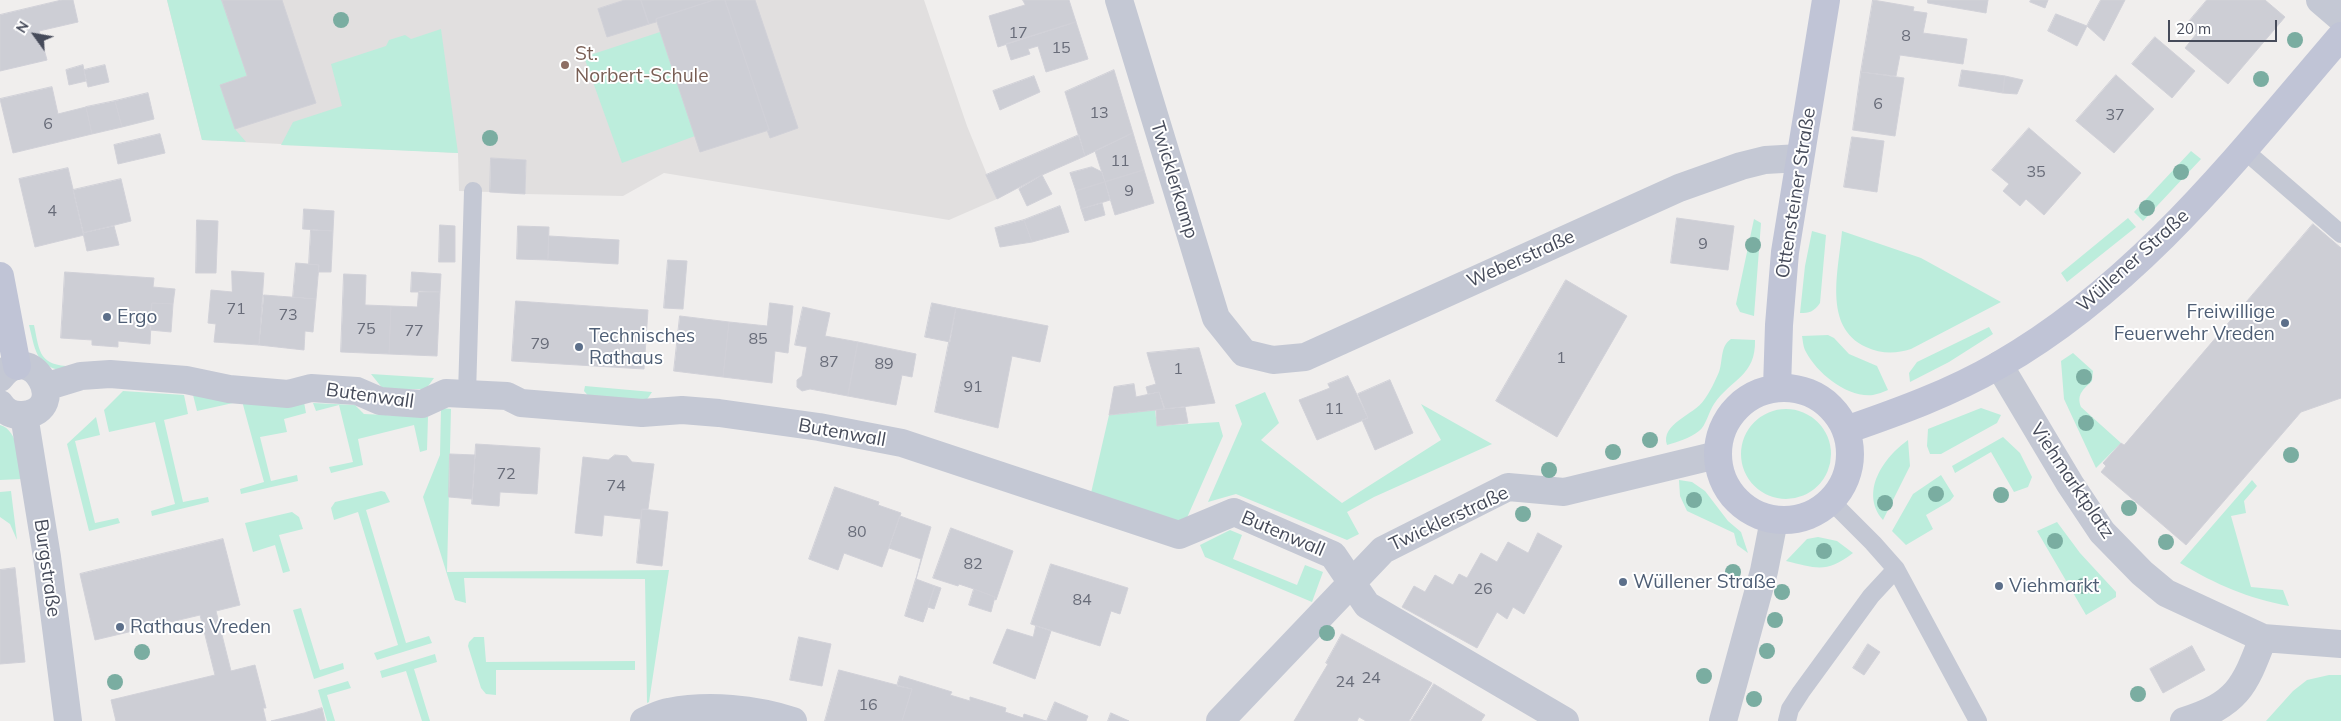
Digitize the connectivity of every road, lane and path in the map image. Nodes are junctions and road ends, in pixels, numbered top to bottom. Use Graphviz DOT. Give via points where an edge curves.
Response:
graph roads {
  1 [pos="1119,0"];
  2 [pos="1826,0"];
  3 [pos="2320,0"];
  4 [pos="2341,18"];
  5 [pos="2341,36"];
  6 [pos="2244,150"];
  7 [pos="1800,158"];
  8 [pos="473,191"];
  9 [pos="2341,234"];
  10 [pos="0,276"];
  11 [pos="1244,353"];
  12 [pos="1999,366"];
  13 [pos="9,372"];
  14 [pos="45,387"];
  15 [pos="1777,388"];
  16 [pos="467,394"];
  17 [pos="12,410"];
  18 [pos="1846,430"];
  19 [pos="1718,455"];
  20 [pos="1831,501"];
  21 [pos="1774,520"];
  22 [pos="1896,569"];
  23 [pos="1353,583"];
  24 [pos="2263,638"];
  25 [pos="2341,644"];
  26 [pos="68,721"];
  27 [pos="644,721"];
  28 [pos="793,721"];
  29 [pos="1220,721"];
  30 [pos="1565,721"];
  31 [pos="1724,721"];
  32 [pos="1787,721"];
  33 [pos="1978,721"];
  34 [pos="2184,721"];
  1 -- 11 [label="street, Twicklerkamp" via="1216,318"];
  2 -- 7 [label="street, Ottensteiner Straße"];
  3 -- 4 [label="street"];
  5 -- 6 [label="street, Wüllener Straße"];
  6 -- 9 [label="lane"];
  6 -- 12 [label="street, Wüllener Straße" via="2137,264 2075,315"];
  7 -- 11 [label="street, Weberstraße" via="1765,160 1679,188 1305,357 1273,360"];
  7 -- 15 [label="street, Ottensteiner Straße" via="1785,252"];
  8 -- 16 [label="lane"];
  10 -- 13 [label="street"];
  12 -- 18 [label="street, Wüllener Straße" via="1926,402"];
  12 -- 24 [label="street, Viehmarktplatz" via="2102,532 2166,593"];
  13 -- 14 [label="street" via="32,369 38,373"];
  14 -- 16 [label="street, Butenwall" via="81,376 110,374 186,380 229,389 288,394 311,388 357,391 380,401 422,404 446,393"];
  14 -- 17 [label="street" via="46,395 38,409"];
  15 -- 18 [label="street" via="1812,394 1838,415"];
  15 -- 19 [label="street" via="1758,393 1741,403 1728,418 1720,436"];
  16 -- 23 [label="street, Butenwall" via="507,396 521,403 642,413 682,410 719,413 902,443 1179,535 1234,512 1333,555"];
  17 -- 26 [label="street, Burgstraße" via="46,557"];
  18 -- 20 [label="street" via="1849,468"];
  19 -- 21 [label="street" via="1722,478 1734,498 1752,513"];
  19 -- 23 [label="street, Twicklerstraße" via="1564,492 1508,487 1383,550"];
  20 -- 21 [label="street" via="1804,517"];
  20 -- 22 [label="lane"];
  21 -- 31 [label="street" via="1764,571"];
  22 -- 32 [label="lane" via="1870,596 1801,692 1790,708"];
  22 -- 33 [label="lane"];
  23 -- 29 [label="street, Twicklerstraße"];
  23 -- 30 [label="street, Butenwall" via="1367,605"];
  24 -- 25 [label="street"];
  24 -- 34 [label="street" via="2243,686 2228,702"];
  27 -- 28 [label="street" via="668,712 712,707"];
}
